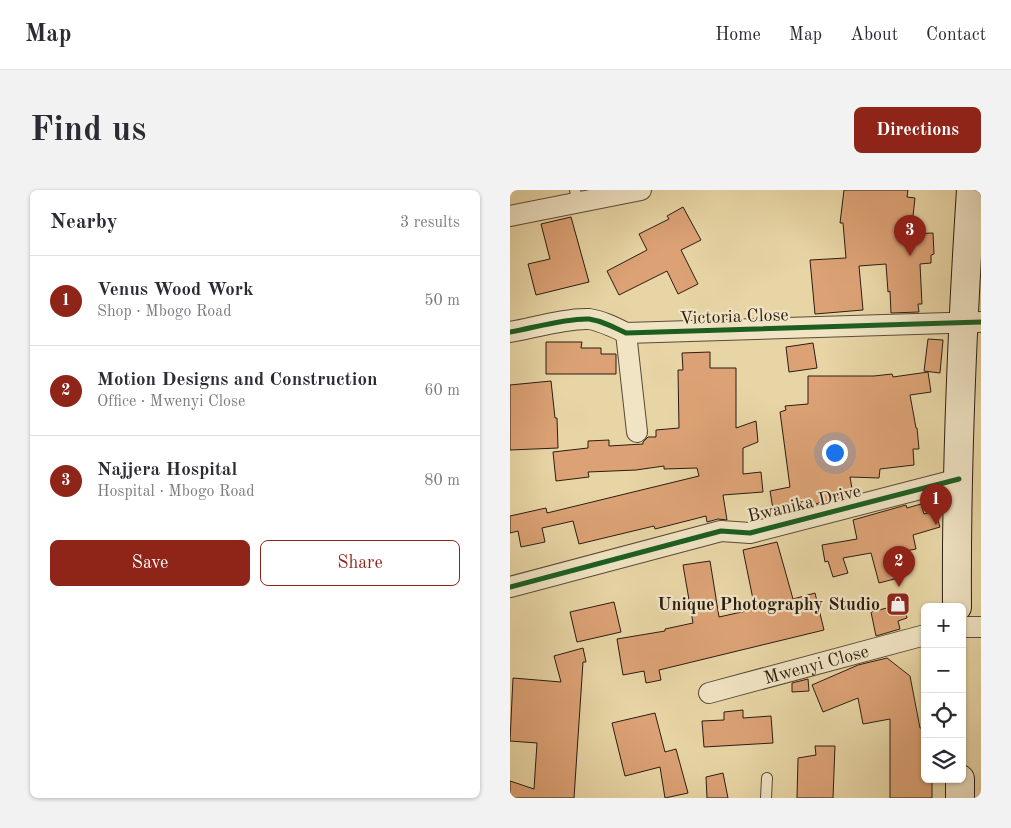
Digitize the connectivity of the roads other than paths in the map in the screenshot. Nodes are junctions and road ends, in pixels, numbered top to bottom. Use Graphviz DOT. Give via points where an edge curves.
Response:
graph roads {
  1 [pos="641,190"];
  2 [pos="971,190"];
  3 [pos="577,196"];
  4 [pos="510,216"];
  5 [pos="972,322"];
  6 [pos="510,332"];
  7 [pos="626,333"];
  8 [pos="636,432"];
  9 [pos="959,479"];
  10 [pos="510,587"];
  11 [pos="957,603"];
  12 [pos="966,627"];
  13 [pos="981,627"];
  14 [pos="921,636"];
  15 [pos="709,693"];
  16 [pos="767,778"];
  17 [pos="960,783"];
  18 [pos="766,798"];
  19 [pos="960,798"];
  1 -- 3 [label="street"];
  2 -- 5 [label="main road"];
  3 -- 4 [label="street"];
  5 -- 7 [label="street, Victoria Close"];
  5 -- 9 [label="main road"];
  6 -- 7 [label="street, Victoria Close" via="589,319"];
  7 -- 8 [label="street"];
  9 -- 10 [label="street, Bwanika Drive" via="750,533 721,531"];
  9 -- 11 [label="main road"];
  12 -- 13 [label="street"];
  14 -- 15 [label="street, Mwenyi Close"];
  16 -- 18 [label="lane"];
  17 -- 19 [label="main road"];
}
